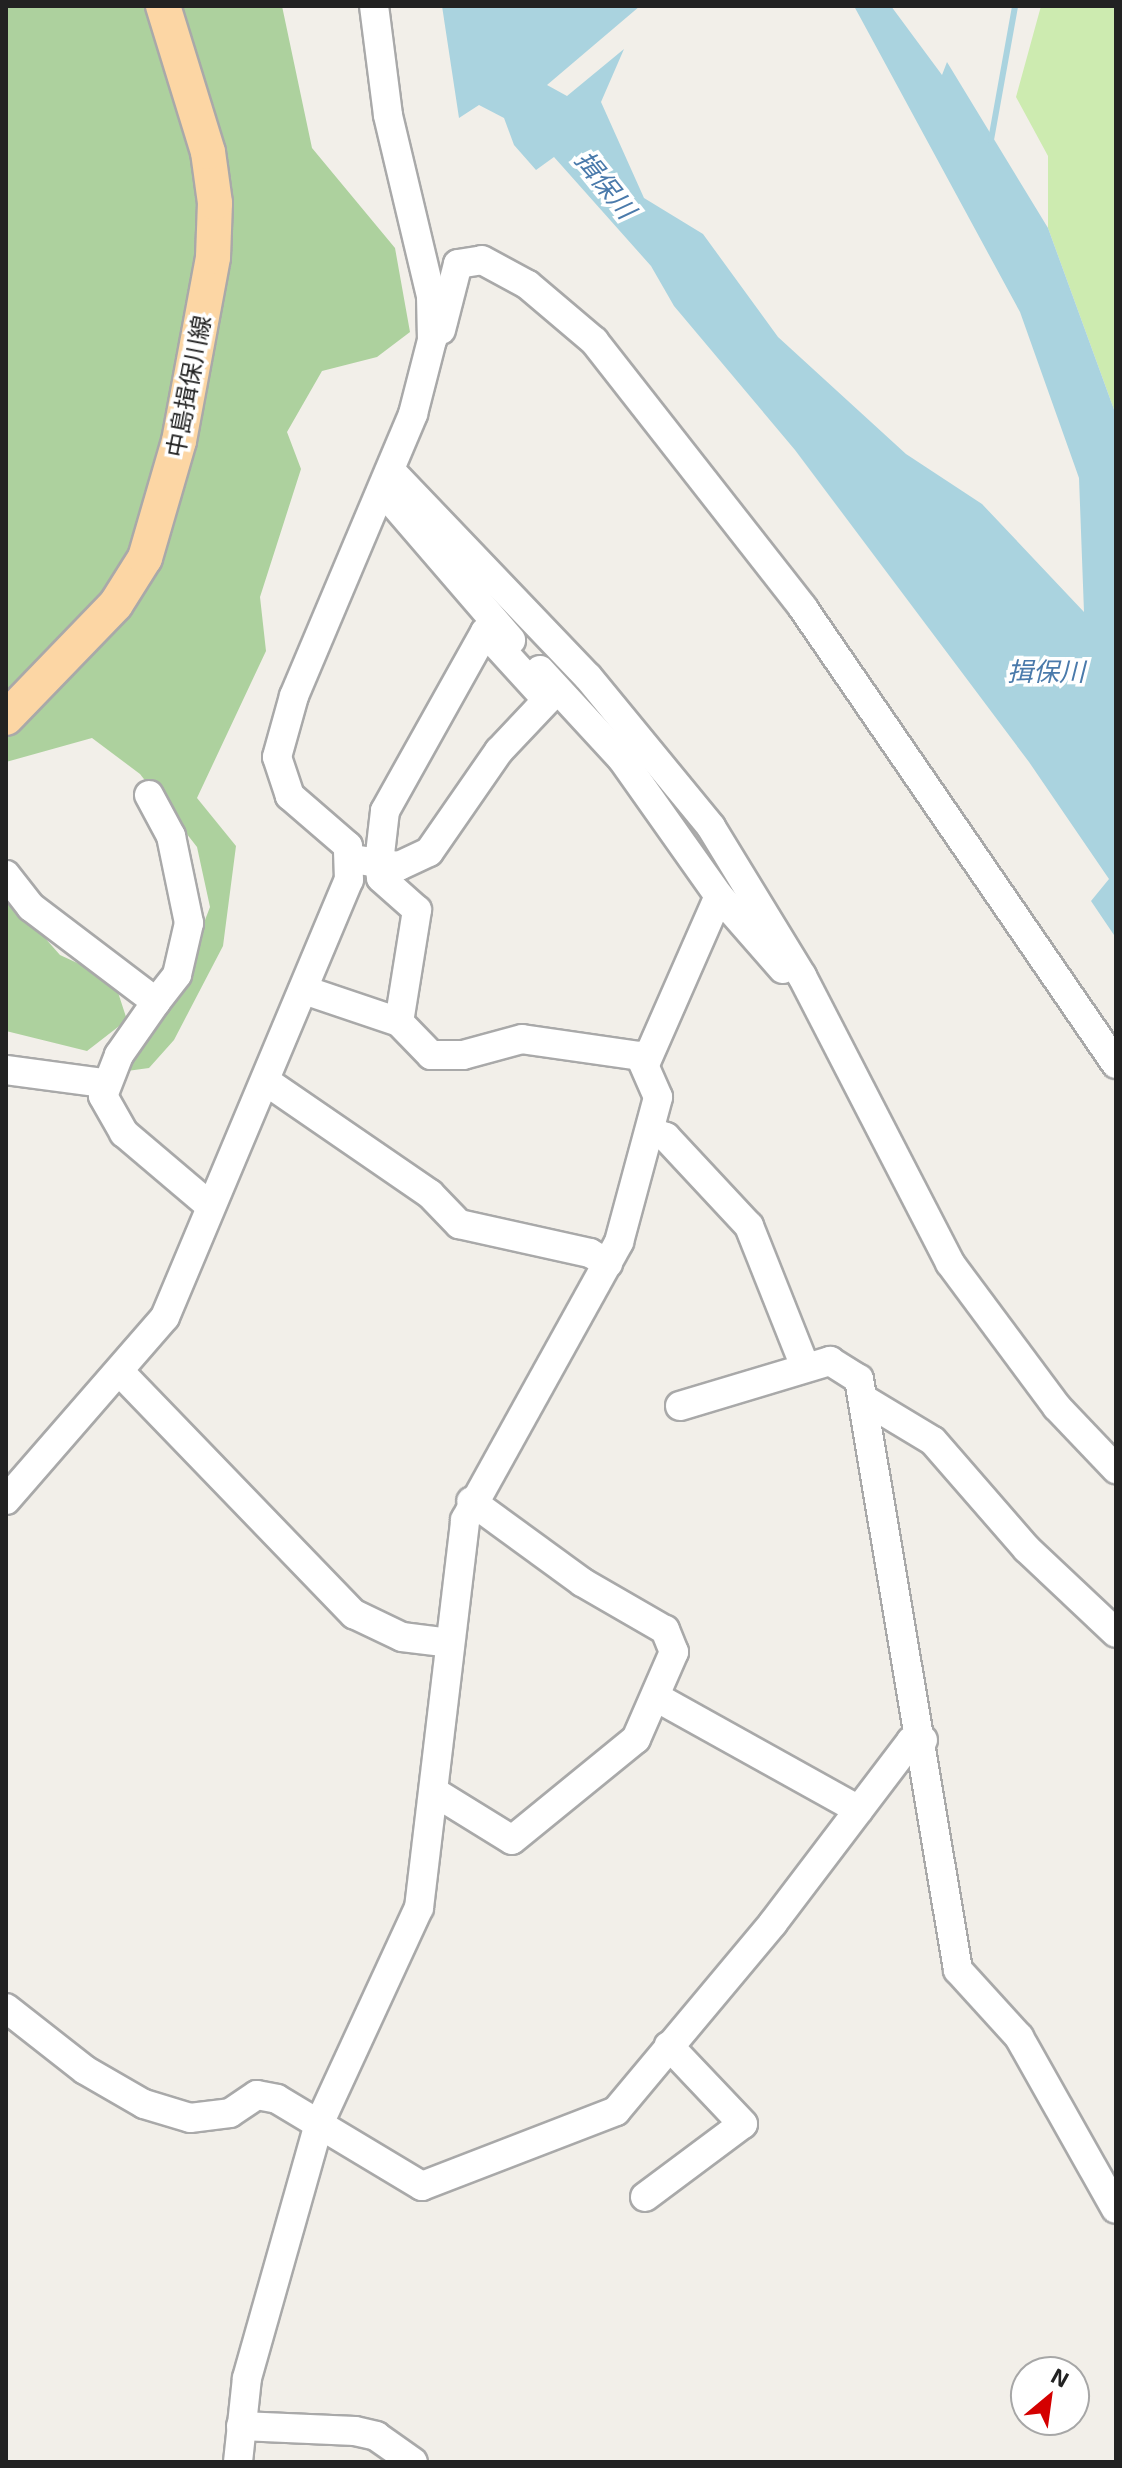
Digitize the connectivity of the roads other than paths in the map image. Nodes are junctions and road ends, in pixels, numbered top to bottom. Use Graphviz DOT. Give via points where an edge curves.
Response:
graph roads {
  1 [pos="163,6"];
  2 [pos="374,6"];
  3 [pos="432,340"];
  4 [pos="386,480"];
  5 [pos="6,718"];
  6 [pos="149,795"];
  7 [pos="366,861"];
  8 [pos="6,875"];
  9 [pos="719,896"];
  10 [pos="802,976"];
  11 [pos="307,991"];
  12 [pos="156,1002"];
  13 [pos="399,1022"];
  14 [pos="646,1062"];
  15 [pos="1116,1064"];
  16 [pos="6,1070"];
  17 [pos="267,1082"];
  18 [pos="104,1083"];
  19 [pos="652,1132"];
  20 [pos="210,1206"];
  21 [pos="608,1264"];
  22 [pos="805,1367"];
  23 [pos="120,1372"];
  24 [pos="865,1400"];
  25 [pos="680,1406"];
  26 [pos="1116,1469"];
  27 [pos="6,1500"];
  28 [pos="471,1501"];
  29 [pos="1116,1633"];
  30 [pos="450,1643"];
  31 [pos="656,1697"];
  32 [pos="923,1740"];
  33 [pos="436,1793"];
  34 [pos="859,1810"];
  35 [pos="6,2008"];
  36 [pos="669,2046"];
  37 [pos="319,2124"];
  38 [pos="645,2197"];
  39 [pos="1116,2209"];
  40 [pos="241,2426"];
  41 [pos="238,2462"];
  42 [pos="413,2462"];
  1 -- 5 [label="main road, 中島揖保川線" via="208,152 215,203 213,257 179,441 145,558 124,592 73,656"];
  2 -- 3 [label="street" via="388,115 431,296"];
  3 -- 4 [label="street" via="426,379"];
  3 -- 15 [label="street" via="443,329 458,264 482,260 528,285 594,341 863,691"];
  4 -- 7 [label="street" via="294,696 277,757 290,796"];
  4 -- 9 [label="street" via="484,613 622,759"];
  4 -- 10 [label="street" via="417,490 661,763 711,827"];
  6 -- 12 [label="street" via="171,836 189,923 183,960"];
  7 -- 7 [label="street" via="399,866 429,852 499,751 547,700 485,632 385,811"];
  7 -- 11 [label="street"];
  7 -- 13 [label="street" via="417,910"];
  8 -- 12 [label="street" via="31,907"];
  9 -- 10 [label="street" via="784,970"];
  9 -- 14 [label="street"];
  10 -- 26 [label="street" via="950,1263 1057,1407"];
  11 -- 13 [label="street"];
  11 -- 17 [label="street"];
  12 -- 18 [label="street"];
  13 -- 14 [label="street" via="431,1055 463,1055 522,1039 585,1043"];
  14 -- 19 [label="street" via="658,1097"];
  16 -- 18 [label="street"];
  17 -- 20 [label="street"];
  17 -- 21 [label="street" via="430,1194 459,1224 590,1253"];
  18 -- 20 [label="street" via="109,1115"];
  19 -- 21 [label="street"];
  19 -- 22 [label="street" via="666,1137 749,1226"];
  20 -- 23 [label="street" via="165,1317"];
  21 -- 28 [label="street"];
  22 -- 24 [label="street" via="847,1366"];
  22 -- 25 [label="street" via="718,1400"];
  23 -- 27 [label="street"];
  23 -- 30 [label="street" via="354,1614 402,1637"];
  24 -- 29 [label="street" via="933,1441 1027,1549"];
  24 -- 32 [label="street"];
  28 -- 30 [label="street"];
  28 -- 31 [label="street" via="582,1582 665,1630 674,1652"];
  30 -- 33 [label="street"];
  31 -- 33 [label="street" via="636,1739 512,1840"];
  31 -- 34 [label="street"];
  32 -- 34 [label="street" via="911,1741"];
  32 -- 39 [label="street" via="958,1970 1027,2050"];
  33 -- 37 [label="street" via="412,1930"];
  34 -- 36 [label="street"];
  35 -- 37 [label="street" via="85,2070 144,2104 190,2118 230,2113 257,2095 277,2099"];
  36 -- 37 [label="street" via="616,2111 594,2124 422,2186"];
  36 -- 38 [label="street" via="743,2124"];
  37 -- 40 [label="street" via="247,2378"];
  40 -- 41 [label="street"];
  40 -- 42 [label="street" via="355,2431 376,2436"];
}
